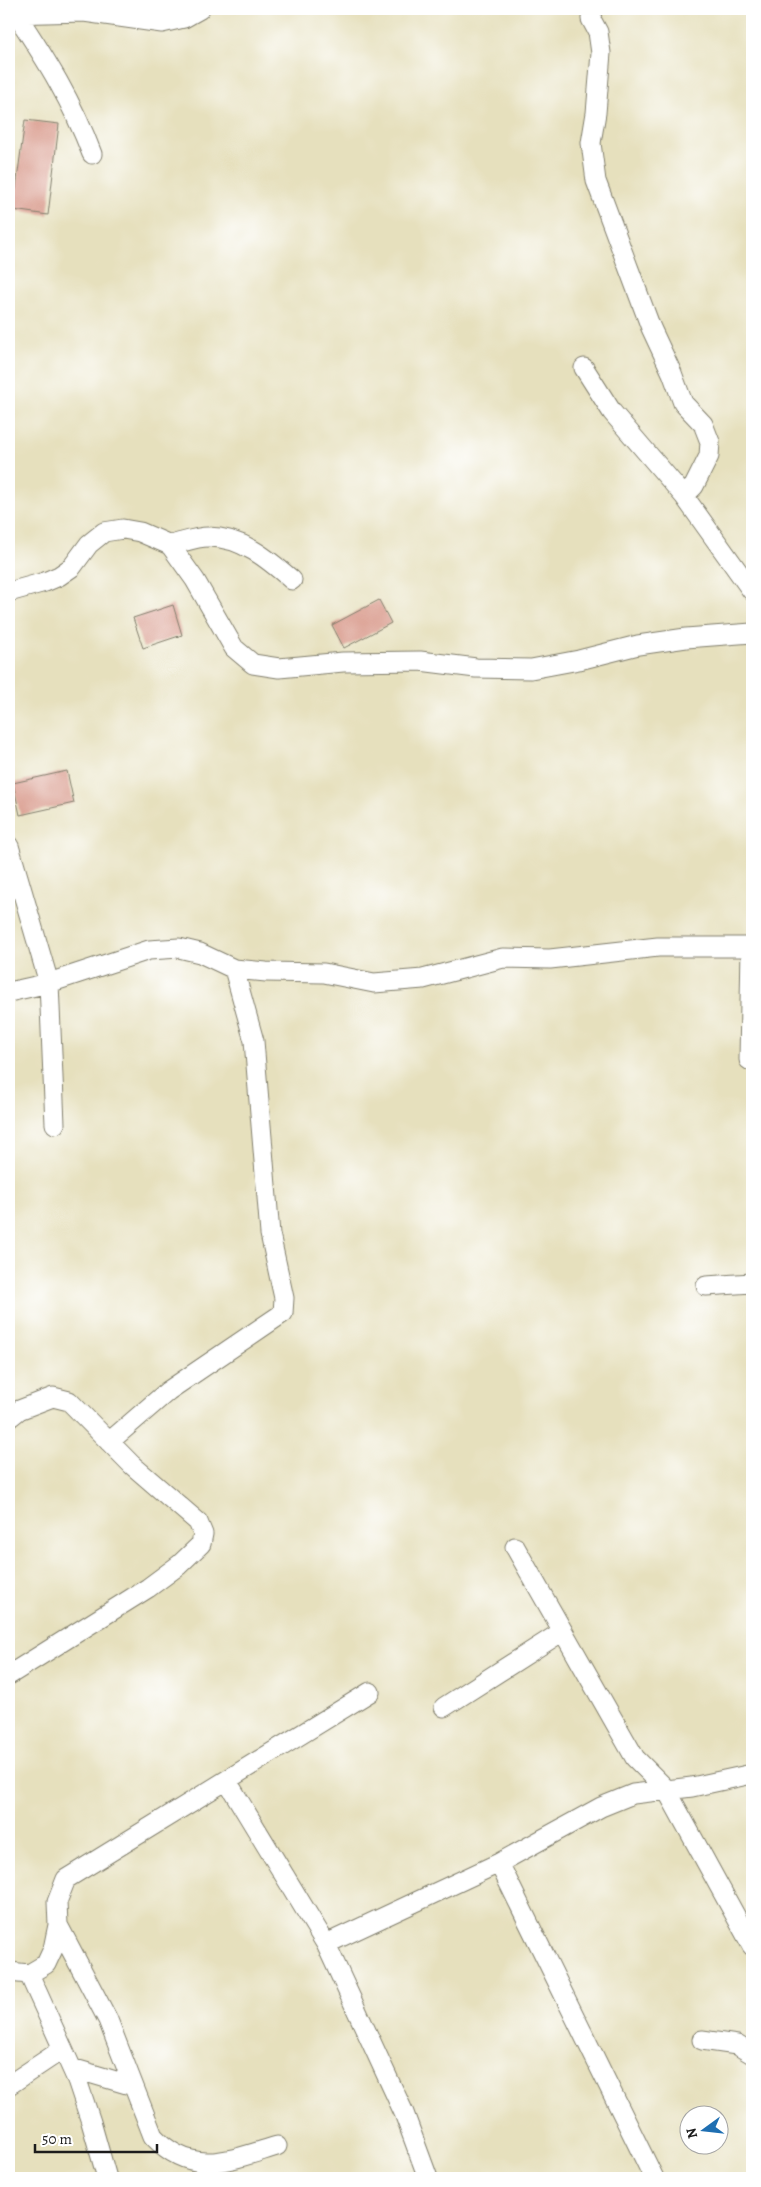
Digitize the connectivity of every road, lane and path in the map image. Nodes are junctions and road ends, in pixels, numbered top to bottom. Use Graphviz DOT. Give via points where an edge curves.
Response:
graph roads {
  1 [pos="200,9"];
  2 [pos="592,9"];
  3 [pos="13,14"];
  4 [pos="92,154"];
  5 [pos="584,368"];
  6 [pos="684,496"];
  7 [pos="170,545"];
  8 [pos="292,580"];
  9 [pos="752,591"];
  10 [pos="9,592"];
  11 [pos="752,633"];
  12 [pos="9,846"];
  13 [pos="752,947"];
  14 [pos="234,968"];
  15 [pos="49,983"];
  16 [pos="9,992"];
  17 [pos="749,1060"];
  18 [pos="55,1124"];
  19 [pos="752,1283"];
  20 [pos="706,1286"];
  21 [pos="9,1418"];
  22 [pos="109,1442"];
  23 [pos="515,1547"];
  24 [pos="563,1631"];
  25 [pos="9,1675"];
  26 [pos="370,1692"];
  27 [pos="444,1707"];
  28 [pos="752,1774"];
  29 [pos="228,1781"];
  30 [pos="666,1789"];
  31 [pos="499,1863"];
  32 [pos="58,1925"];
  33 [pos="326,1944"];
  34 [pos="752,1946"];
  35 [pos="9,1972"];
  36 [pos="28,1974"];
  37 [pos="702,2040"];
  38 [pos="63,2049"];
  39 [pos="752,2054"];
  40 [pos="72,2068"];
  41 [pos="9,2085"];
  42 [pos="134,2086"];
  43 [pos="277,2146"];
  44 [pos="107,2178"];
  45 [pos="428,2178"];
  46 [pos="654,2178"];
  1 -- 3 [label="street" via="184,18 162,23 84,12"];
  2 -- 6 [label="street" via="591,19 598,32 601,53 591,143 596,181 683,403 702,424 710,442 709,456 694,486"];
  3 -- 4 [label="street" via="59,80"];
  5 -- 6 [label="street" via="612,412"];
  6 -- 9 [label="street"];
  7 -- 8 [label="street" via="207,537 240,543 266,558"];
  7 -- 10 [label="street" via="140,532 123,529 104,532 89,544 72,568 45,582"];
  7 -- 11 [label="street" via="195,580 234,648 254,664 279,668 343,662 420,661 476,668 531,669 638,645"];
  12 -- 15 [label="street"];
  13 -- 14 [label="street" via="658,948 550,959 503,958 423,979 374,983 324,972 266,972"];
  13 -- 17 [label="street"];
  14 -- 15 [label="street" via="179,948 149,950"];
  14 -- 22 [label="street" via="254,1041 270,1234 284,1298 283,1313 168,1391"];
  15 -- 16 [label="street"];
  15 -- 18 [label="street"];
  19 -- 20 [label="street"];
  21 -- 22 [label="street" via="19,1410 53,1397 69,1401"];
  22 -- 25 [label="street" via="198,1522 203,1534 201,1544 148,1588"];
  23 -- 24 [label="street"];
  24 -- 27 [label="street"];
  24 -- 30 [label="street" via="635,1758"];
  26 -- 29 [label="street"];
  28 -- 30 [label="street"];
  29 -- 32 [label="street" via="66,1880 58,1902"];
  29 -- 33 [label="street"];
  30 -- 31 [label="street" via="633,1794 601,1807"];
  30 -- 34 [label="street"];
  31 -- 33 [label="street"];
  31 -- 46 [label="street"];
  32 -- 36 [label="street" via="46,1964"];
  32 -- 42 [label="street" via="108,2020"];
  33 -- 45 [label="street" via="404,2113"];
  35 -- 36 [label="street"];
  36 -- 38 [label="street"];
  37 -- 39 [label="street" via="737,2045"];
  38 -- 40 [label="street"];
  38 -- 41 [label="street"];
  40 -- 42 [label="street"];
  40 -- 44 [label="street"];
  42 -- 43 [label="street" via="153,2136 165,2150 183,2158 224,2162"];
}
